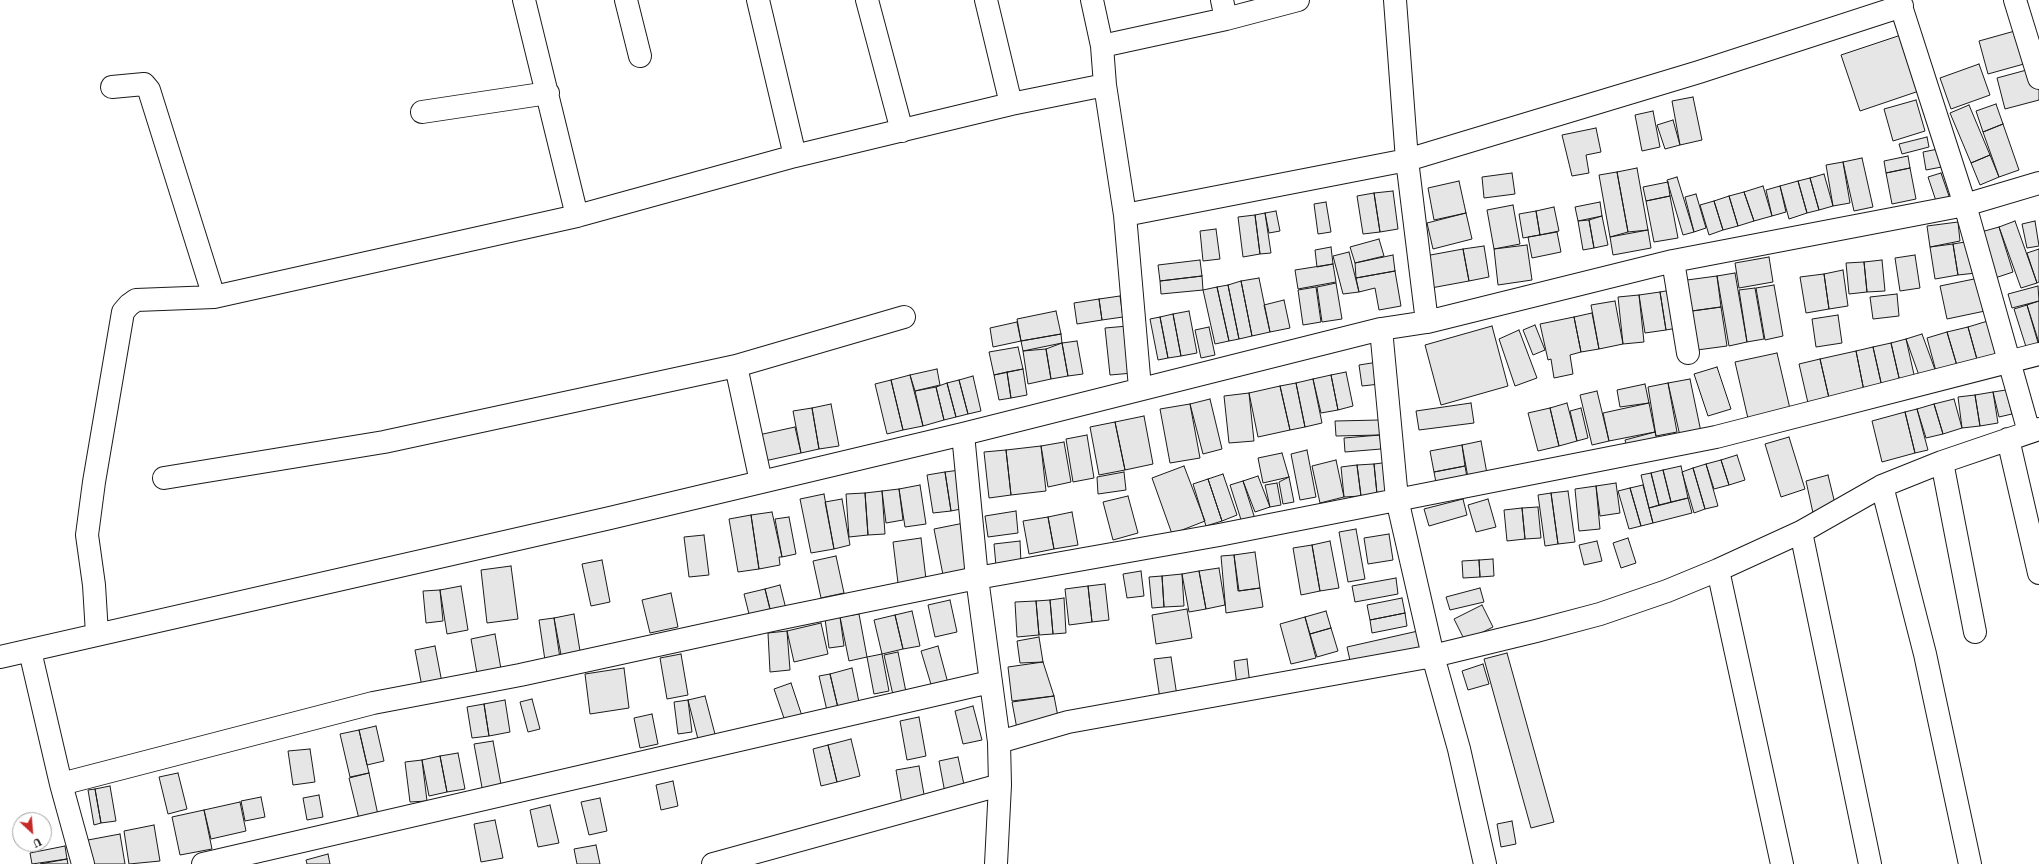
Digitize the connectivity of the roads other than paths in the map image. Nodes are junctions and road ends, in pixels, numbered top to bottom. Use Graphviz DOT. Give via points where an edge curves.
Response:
graph roads {
  1 [pos="524,0"];
  2 [pos="626,0"];
  3 [pos="758,0"];
  4 [pos="867,0"];
  5 [pos="986,0"];
  6 [pos="1092,0"];
  7 [pos="1298,0"];
  8 [pos="1395,0"];
  9 [pos="2015,0"];
  10 [pos="1900,3"];
  11 [pos="1224,9"];
  12 [pos="1102,46"];
  13 [pos="640,56"];
  14 [pos="2039,78"];
  15 [pos="1105,86"];
  16 [pos="112,87"];
  17 [pos="548,93"];
  18 [pos="1011,104"];
  19 [pos="422,112"];
  20 [pos="902,131"];
  21 [pos="795,156"];
  22 [pos="1407,160"];
  23 [pos="2039,183"];
  24 [pos="1965,205"];
  25 [pos="1125,215"];
  26 [pos="576,216"];
  27 [pos="1674,261"];
  28 [pos="214,297"];
  29 [pos="904,317"];
  30 [pos="1427,322"];
  31 [pos="1381,329"];
  32 [pos="1688,353"];
  33 [pos="2039,354"];
  34 [pos="2009,361"];
  35 [pos="736,366"];
  36 [pos="1140,388"];
  37 [pos="2034,431"];
  38 [pos="963,434"];
  39 [pos="2008,439"];
  40 [pos="1942,462"];
  41 [pos="164,478"];
  42 [pos="761,482"];
  43 [pos="1882,486"];
  44 [pos="1397,499"];
  45 [pos="1801,532"];
  46 [pos="1718,570"];
  47 [pos="2039,573"];
  48 [pos="977,578"];
  49 [pos="1975,632"];
  50 [pos="96,634"];
  51 [pos="30,651"];
  52 [pos="1434,656"];
  53 [pos="0,657"];
  54 [pos="990,682"];
  55 [pos="999,742"];
  56 [pos="61,784"];
  57 [pos="1000,785"];
  58 [pos="759,858"];
  59 [pos="83,864"];
  60 [pos="202,864"];
  61 [pos="713,864"];
  62 [pos="996,864"];
  63 [pos="1486,864"];
  64 [pos="1782,864"];
  65 [pos="1870,864"];
  66 [pos="1970,864"];
  1 -- 17 [label="street"];
  2 -- 13 [label="street"];
  3 -- 21 [label="street"];
  4 -- 20 [label="street"];
  5 -- 18 [label="street"];
  6 -- 12 [label="street"];
  7 -- 11 [label="street"];
  8 -- 22 [label="street"];
  9 -- 14 [label="street"];
  10 -- 22 [label="street" via="1699,72"];
  10 -- 24 [label="street"];
  11 -- 12 [label="street"];
  12 -- 15 [label="street"];
  15 -- 18 [label="street"];
  15 -- 25 [label="street"];
  16 -- 28 [label="street" via="144,84 149,90"];
  17 -- 19 [label="street"];
  17 -- 26 [label="street"];
  18 -- 20 [label="street"];
  20 -- 21 [label="street"];
  21 -- 26 [label="street"];
  22 -- 25 [label="street"];
  22 -- 30 [label="street"];
  23 -- 24 [label="street"];
  24 -- 27 [label="street"];
  24 -- 34 [label="street"];
  25 -- 36 [label="street"];
  26 -- 28 [label="street"];
  27 -- 30 [label="street"];
  27 -- 32 [label="street"];
  28 -- 50 [label="street" via="136,300 123,312 95,475 88,535"];
  29 -- 35 [label="street"];
  30 -- 31 [label="street"];
  31 -- 36 [label="street"];
  31 -- 44 [label="street"];
  33 -- 34 [label="street"];
  34 -- 37 [label="street"];
  34 -- 44 [label="street" via="1716,437"];
  35 -- 41 [label="street" via="384,442"];
  35 -- 42 [label="street"];
  36 -- 38 [label="street"];
  37 -- 39 [label="street"];
  38 -- 42 [label="street"];
  38 -- 48 [label="street"];
  39 -- 40 [label="street"];
  39 -- 47 [label="street"];
  40 -- 43 [label="street"];
  40 -- 49 [label="street"];
  42 -- 50 [label="street"];
  43 -- 45 [label="street"];
  43 -- 66 [label="street" via="1925,654"];
  44 -- 48 [label="street" via="1218,535"];
  44 -- 52 [label="street"];
  45 -- 46 [label="street"];
  45 -- 65 [label="street"];
  46 -- 52 [label="street" via="1600,614"];
  46 -- 64 [label="street"];
  48 -- 54 [label="street"];
  48 -- 56 [label="street" via="520,675 373,703"];
  50 -- 51 [label="street"];
  51 -- 53 [label="street"];
  51 -- 56 [label="street"];
  52 -- 55 [label="street" via="1068,722"];
  52 -- 63 [label="street"];
  54 -- 55 [label="street"];
  54 -- 60 [label="street"];
  55 -- 57 [label="street"];
  56 -- 59 [label="street"];
  57 -- 58 [label="street"];
  57 -- 62 [label="street"];
  58 -- 61 [label="street"];
}
